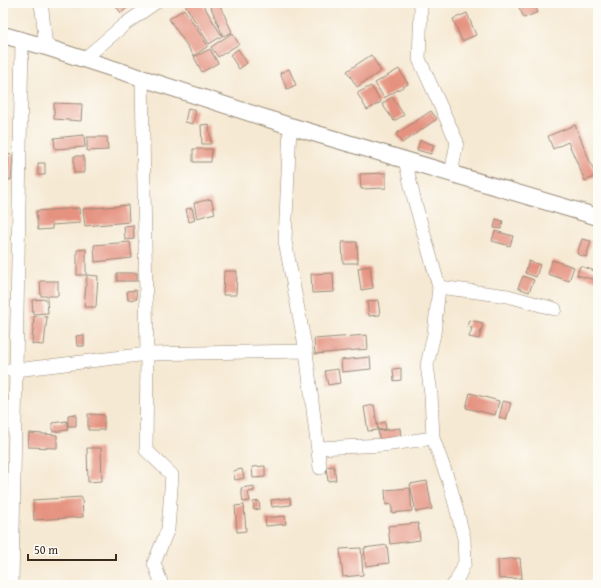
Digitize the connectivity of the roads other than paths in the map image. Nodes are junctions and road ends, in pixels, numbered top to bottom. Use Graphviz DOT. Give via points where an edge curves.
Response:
graph roads {
  1 [pos="40,3"];
  2 [pos="155,3"];
  3 [pos="420,3"];
  4 [pos="3,36"];
  5 [pos="22,41"];
  6 [pos="46,47"];
  7 [pos="84,59"];
  8 [pos="142,78"];
  9 [pos="290,126"];
  10 [pos="405,160"];
  11 [pos="451,174"];
  12 [pos="598,217"];
  13 [pos="439,288"];
  14 [pos="555,310"];
  15 [pos="306,351"];
  16 [pos="147,354"];
  17 [pos="9,370"];
  18 [pos="433,438"];
  19 [pos="318,448"];
  20 [pos="320,468"];
  21 [pos="12,585"];
  22 [pos="162,585"];
  23 [pos="453,585"];
  1 -- 6 [label="street"];
  2 -- 7 [label="street" via="125,24"];
  3 -- 11 [label="street" via="419,59 457,142"];
  4 -- 5 [label="street"];
  5 -- 6 [label="street"];
  5 -- 17 [label="street"];
  6 -- 7 [label="street"];
  7 -- 8 [label="street"];
  8 -- 9 [label="street"];
  8 -- 16 [label="street"];
  9 -- 10 [label="street"];
  9 -- 15 [label="street" via="284,241"];
  10 -- 11 [label="street"];
  10 -- 13 [label="street"];
  11 -- 12 [label="street"];
  13 -- 14 [label="street" via="508,296"];
  13 -- 18 [label="street" via="428,365"];
  15 -- 16 [label="street"];
  15 -- 19 [label="street"];
  16 -- 17 [label="street"];
  16 -- 22 [label="street" via="146,450 172,475 168,529 154,563"];
  17 -- 21 [label="street"];
  18 -- 19 [label="street" via="384,445"];
  18 -- 23 [label="street" via="450,485 464,538 465,562"];
  19 -- 20 [label="street"];
}
